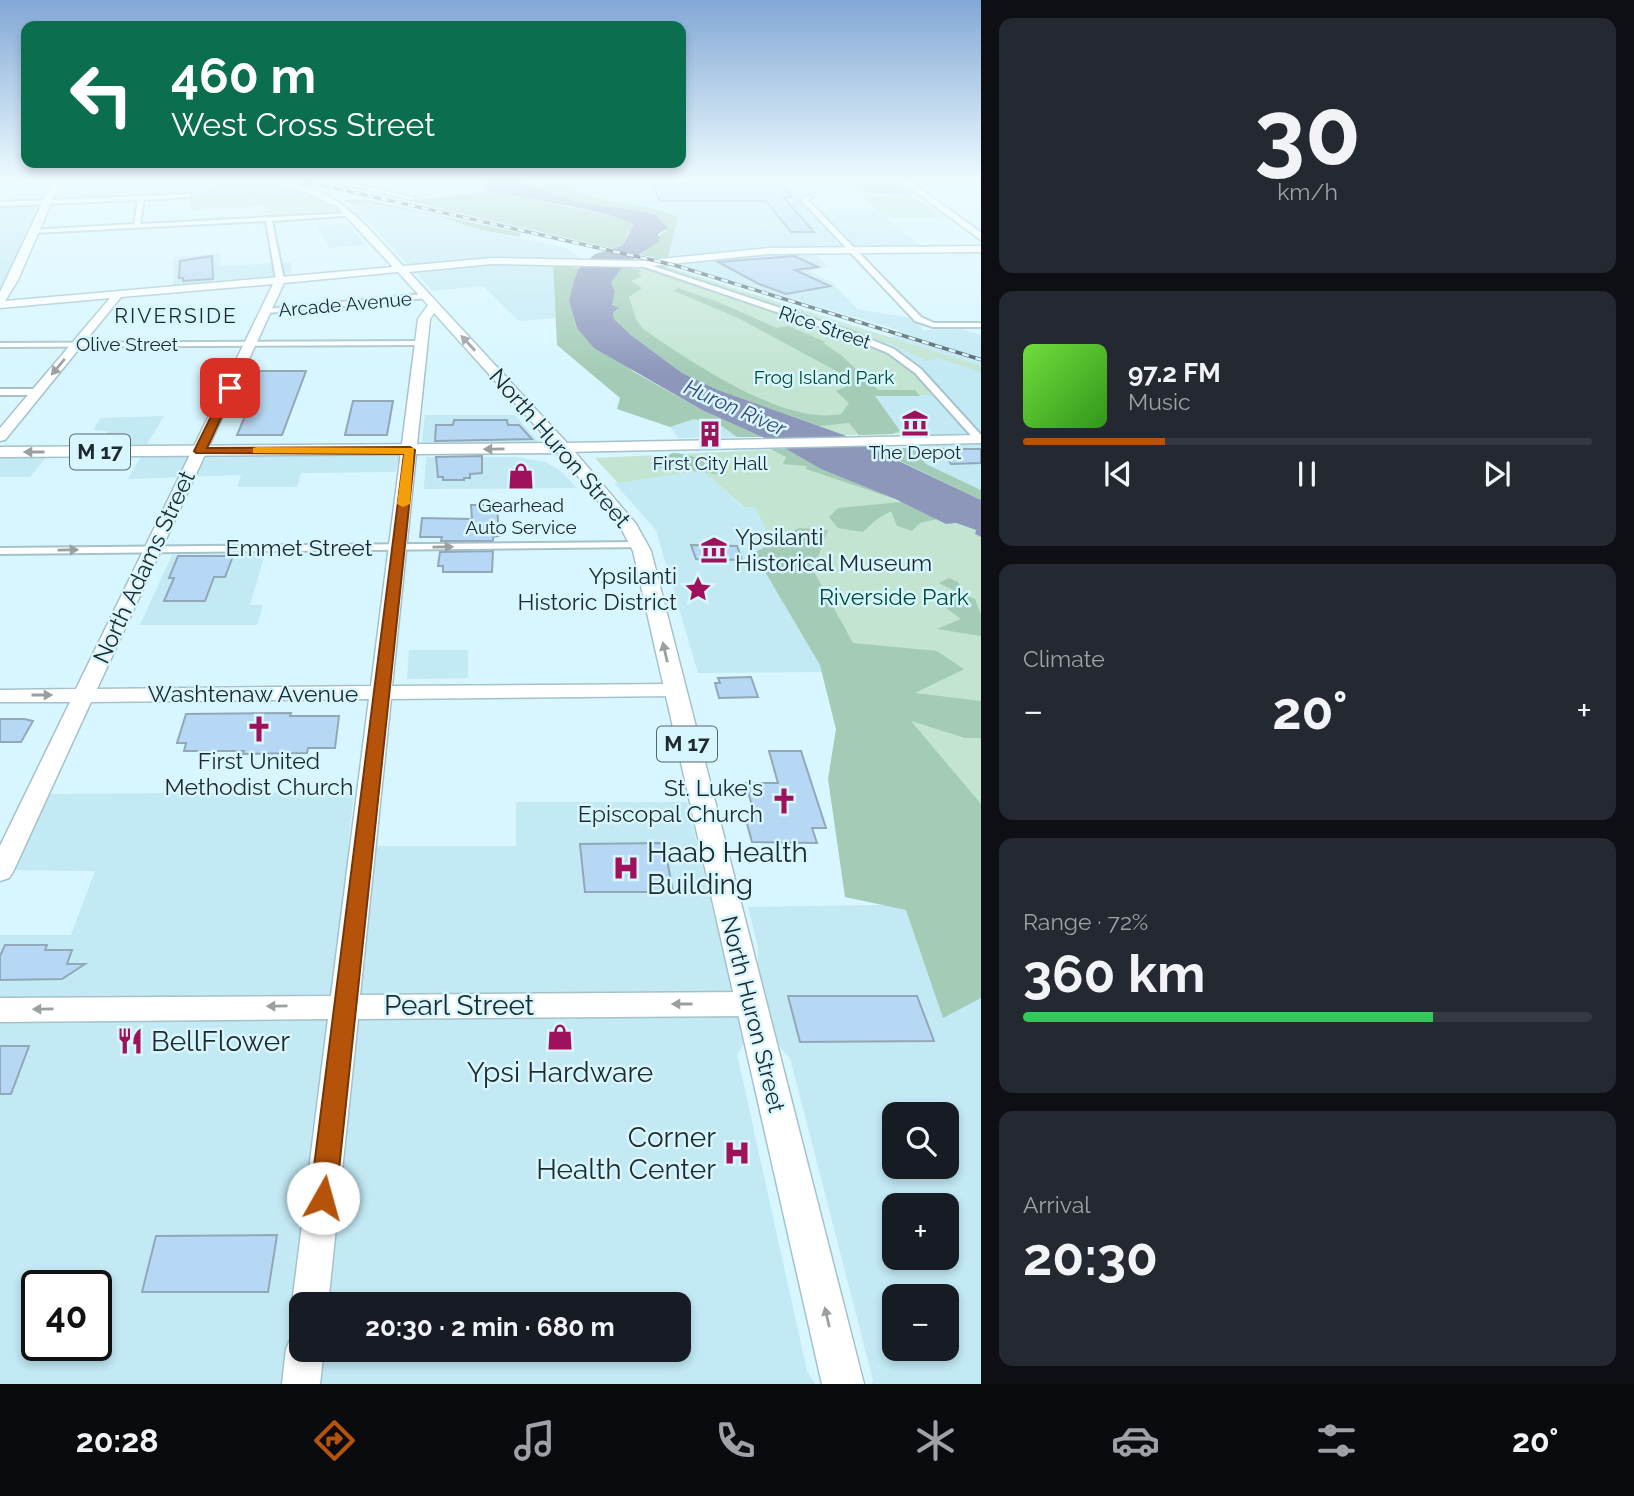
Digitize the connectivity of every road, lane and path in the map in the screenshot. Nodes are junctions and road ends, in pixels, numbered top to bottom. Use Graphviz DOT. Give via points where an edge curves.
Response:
graph roads {
  1 [pos="28,245"];
  2 [pos="274,245"];
  3 [pos="378,245"];
  4 [pos="847,245"];
  5 [pos="981,249"];
  6 [pos="852,250"];
  7 [pos="639,264"];
  8 [pos="400,269"];
  9 [pos="280,280"];
  10 [pos="12,282"];
  11 [pos="115,295"];
  12 [pos="428,301"];
  13 [pos="33,302"];
  14 [pos="0,303"];
  15 [pos="267,311"];
  16 [pos="981,325"];
  17 [pos="422,343"];
  18 [pos="77,344"];
  19 [pos="251,344"];
  20 [pos="0,345"];
  21 [pos="0,392"];
  22 [pos="37,392"];
  23 [pos="0,437"];
  24 [pos="980,439"];
  25 [pos="563,449"];
  26 [pos="410,450"];
  27 [pos="200,451"];
  28 [pos="0,452"];
  29 [pos="640,545"];
  30 [pos="398,548"];
  31 [pos="153,549"];
  32 [pos="0,551"];
  33 [pos="674,690"];
  34 [pos="382,693"];
  35 [pos="84,695"];
  36 [pos="0,696"];
  37 [pos="0,872"];
  38 [pos="750,1004"];
  39 [pos="345,1005"];
  40 [pos="0,1010"];
  41 [pos="311,1292"];
  42 [pos="304,1362"];
  43 [pos="301,1384"];
  44 [pos="843,1384"];
  1 -- 10 [label="street"];
  2 -- 9 [label="street"];
  3 -- 8 [label="street, North Huron Street"];
  4 -- 6 [label="street"];
  5 -- 6 [label="street"];
  6 -- 7 [label="street" via="758,252"];
  6 -- 16 [label="street" via="918,319 933,325"];
  7 -- 8 [label="street" via="492,261"];
  7 -- 24 [label="street, Rice Street" via="891,351 918,371"];
  8 -- 9 [label="street"];
  8 -- 12 [label="street, North Huron Street"];
  9 -- 11 [label="street"];
  9 -- 15 [label="street, North Adams Street"];
  10 -- 13 [label="street" via="12,297"];
  10 -- 14 [label="street"];
  11 -- 13 [label="street"];
  11 -- 18 [label="street"];
  12 -- 15 [label="street, Arcade Avenue"];
  12 -- 17 [label="street"];
  25 -- 12 [label="street, North Huron Street, one-way"];
  13 -- 14 [label="street"];
  15 -- 19 [label="street, North Adams Street"];
  17 -- 19 [label="street, Olive Street"];
  17 -- 26 [label="street"];
  18 -- 19 [label="street, Olive Street"];
  18 -- 20 [label="street, Olive Street"];
  18 -- 22 [label="street, one-way"];
  19 -- 27 [label="street, North Adams Street"];
  21 -- 22 [label="street"];
  22 -- 23 [label="street"];
  24 -- 25 [label="street"];
  25 -- 26 [label="main road, M 17, one-way"];
  25 -- 29 [label="main road, North Huron Street / M 17"];
  26 -- 27 [label="main road, M 17"];
  26 -- 30 [label="street"];
  27 -- 28 [label="main road, M 17, one-way"];
  27 -- 31 [label="street, North Adams Street"];
  30 -- 29 [label="street, Emmet Street, one-way"];
  33 -- 29 [label="main road, North Huron Street / M 17, one-way"];
  30 -- 31 [label="street, Emmet Street"];
  30 -- 34 [label="street"];
  32 -- 31 [label="street, Emmet Street, one-way"];
  31 -- 35 [label="street, North Adams Street"];
  33 -- 34 [label="street, Washtenaw Avenue"];
  33 -- 38 [label="main road, North Huron Street / M 17"];
  34 -- 35 [label="street, Washtenaw Avenue"];
  34 -- 39 [label="street"];
  36 -- 35 [label="street, Washtenaw Avenue, one-way"];
  35 -- 37 [label="street, North Adams Street"];
  38 -- 39 [label="street, Pearl Street, one-way"];
  44 -- 38 [label="main road, North Huron Street / M 17, one-way"];
  39 -- 40 [label="street, Pearl Street, one-way"];
  39 -- 41 [label="street"];
  42 -- 43 [label="street"];
}
